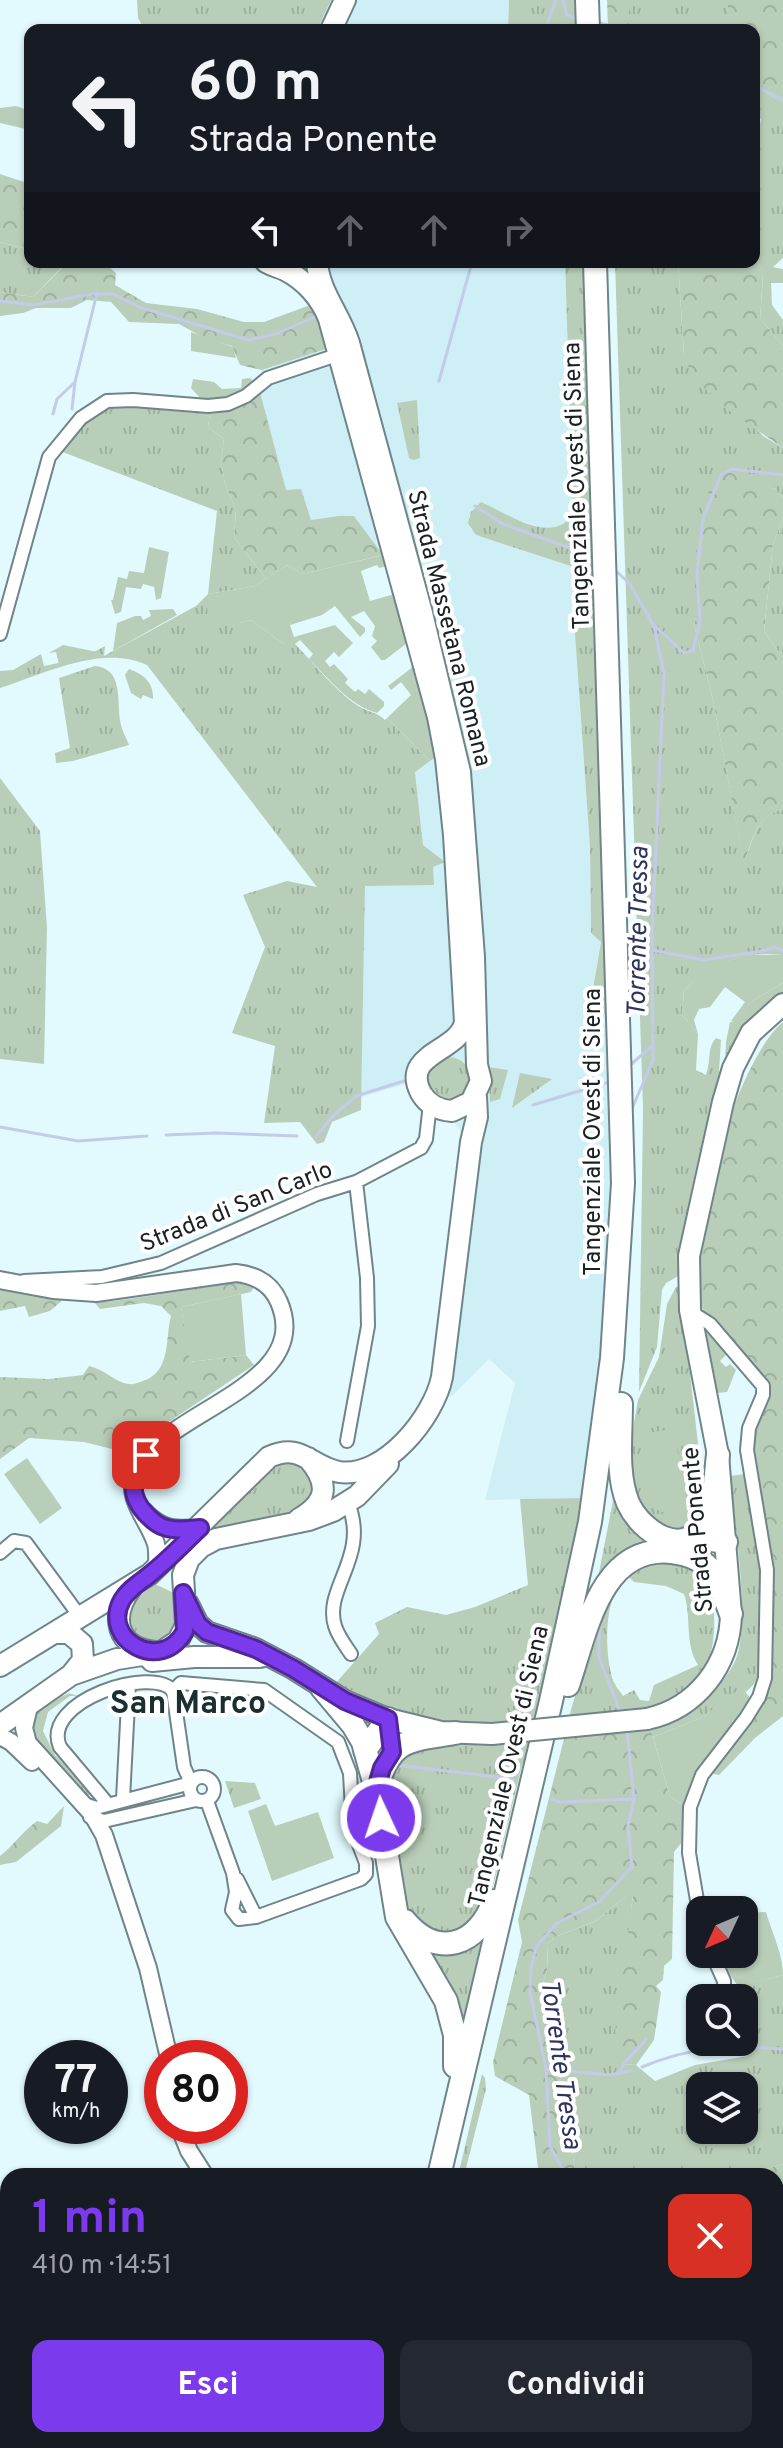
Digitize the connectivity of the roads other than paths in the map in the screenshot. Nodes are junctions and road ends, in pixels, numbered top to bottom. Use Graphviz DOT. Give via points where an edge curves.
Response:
graph roads {
  1 [pos="345,0"];
  2 [pos="587,0"];
  3 [pos="600,0"];
  4 [pos="334,24"];
  5 [pos="588,24"];
  6 [pos="601,24"];
  7 [pos="278,268"];
  8 [pos="318,268"];
  9 [pos="595,268"];
  10 [pos="608,268"];
  11 [pos="340,354"];
  12 [pos="0,634"];
  13 [pos="783,1004"];
  14 [pos="441,1048"];
  15 [pos="477,1065"];
  16 [pos="476,1097"];
  17 [pos="430,1104"];
  18 [pos="452,1111"];
  19 [pos="471,1142"];
  20 [pos="356,1182"];
  21 [pos="8,1282"];
  22 [pos="691,1317"];
  23 [pos="621,1404"];
  24 [pos="347,1441"];
  25 [pos="396,1450"];
  26 [pos="718,1455"];
  27 [pos="307,1456"];
  28 [pos="349,1472"];
  29 [pos="352,1499"];
  30 [pos="137,1505"];
  31 [pos="295,1521"];
  32 [pos="200,1528"];
  33 [pos="726,1542"];
  34 [pos="656,1544"];
  35 [pos="692,1546"];
  36 [pos="0,1553"];
  37 [pos="157,1569"];
  38 [pos="131,1588"];
  39 [pos="183,1593"];
  40 [pos="731,1614"];
  41 [pos="81,1618"];
  42 [pos="55,1633"];
  43 [pos="161,1652"];
  44 [pos="351,1654"];
  45 [pos="194,1657"];
  46 [pos="272,1657"];
  47 [pos="0,1666"];
  48 [pos="71,1675"];
  49 [pos="129,1685"];
  50 [pos="568,1685"];
  51 [pos="322,1688"];
  52 [pos="54,1689"];
  53 [pos="173,1691"];
  54 [pos="30,1702"];
  55 [pos="388,1719"];
  56 [pos="0,1725"];
  57 [pos="455,1733"];
  58 [pos="0,1736"];
  59 [pos="365,1750"];
  60 [pos="392,1752"];
  61 [pos="41,1772"];
  62 [pos="191,1783"];
  63 [pos="376,1789"];
  64 [pos="123,1799"];
  65 [pos="202,1800"];
  66 [pos="81,1803"];
  67 [pos="107,1803"];
  68 [pos="105,1830"];
  69 [pos="517,1840"];
  70 [pos="233,1873"];
  71 [pos="696,1896"];
  72 [pos="396,1908"];
  73 [pos="256,1917"];
  74 [pos="165,2040"];
  75 [pos="454,2110"];
  76 [pos="186,2144"];
  77 [pos="200,2168"];
  78 [pos="441,2168"];
  79 [pos="456,2168"];
  1 -- 4 [label="main road"];
  2 -- 5 [label="highway"];
  3 -- 6 [label="highway"];
  7 -- 11 [label="main road, Strada Massetana Romana" via="321,302"];
  8 -- 15 [label="main road, Strada Massetana Romana" via="349,343 457,755 471,893"];
  9 -- 69 [label="highway, Tangenziale Ovest di Siena" via="623,1183 619,1272 590,1522"];
  10 -- 23 [label="highway, Tangenziale Ovest di Siena" via="635,1112 633,1265"];
  11 -- 12 [label="street" via="268,378 228,404 107,401 81,418 49,457"];
  11 -- 14 [label="main road, Strada Massetana Romana" via="416,628 446,759 465,1022 461,1034"];
  13 -- 22 [label="main road, Strada Ponente" via="751,1033 728,1086 691,1244"];
  14 -- 15 [label="main road" via="462,1050"];
  14 -- 17 [label="main road, Strada Massetana Romana" via="419,1068 418,1088"];
  15 -- 16 [label="main road, Strada Massetana Romana" via="481,1081"];
  16 -- 18 [label="main road"];
  16 -- 19 [label="main road, Strada Massetana Romana"];
  17 -- 18 [label="main road"];
  17 -- 20 [label="street, Strada di San Carlo" via="421,1148"];
  18 -- 19 [label="main road"];
  19 -- 25 [label="main road, Strada Massetana Romana" via="440,1385 425,1416"];
  20 -- 21 [label="street, Strada di San Carlo" via="161,1263 120,1274"];
  20 -- 24 [label="street" via="368,1326"];
  21 -- 30 [label="street" via="96,1293 236,1273 263,1282 278,1299 285,1330 279,1350 234,1394 150,1451 134,1477"];
  22 -- 26 [label="main road, Strada Ponente"];
  22 -- 71 [label="street" via="710,1324 763,1386 747,1450 767,1570 763,1688 702,1775 690,1807 687,1830"];
  23 -- 34 [label="highway" via="625,1493"];
  23 -- 50 [label="highway, Tangenziale Ovest di Siena" via="603,1524"];
  25 -- 28 [label="main road" via="368,1468"];
  25 -- 29 [label="main road"];
  26 -- 33 [label="main road, Strada Ponente"];
  26 -- 35 [label="highway" via="710,1511"];
  27 -- 28 [label="main road" via="332,1470"];
  27 -- 31 [label="main road" via="320,1475 322,1492 314,1509"];
  27 -- 32 [label="main road" via="288,1451 269,1457"];
  28 -- 29 [label="main road" via="356,1484"];
  29 -- 31 [label="main road" via="319,1517"];
  29 -- 44 [label="street" via="355,1541 333,1616"];
  30 -- 32 [label="street" via="163,1527"];
  30 -- 37 [label="street" via="157,1546"];
  31 -- 39 [label="main road" via="208,1542 186,1566"];
  32 -- 37 [label="main road"];
  33 -- 35 [label="highway"];
  33 -- 40 [label="main road, Strada Ponente"];
  34 -- 35 [label="highway"];
  34 -- 50 [label="highway" via="606,1583"];
  35 -- 40 [label="highway" via="711,1571"];
  36 -- 41 [label="street" via="14,1541 26,1543"];
  37 -- 38 [label="main road"];
  38 -- 41 [label="main road"];
  38 -- 43 [label="main road" via="118,1612 121,1631 134,1646"];
  39 -- 43 [label="main road" via="185,1631"];
  39 -- 46 [label="main road, Strada Ponente" via="203,1628"];
  40 -- 57 [label="main road, Strada Ponente, bridge" via="723,1657 707,1682 678,1708 647,1719"];
  41 -- 42 [label="main road"];
  42 -- 47 [label="main road"];
  42 -- 48 [label="main road" via="74,1636 84,1649"];
  43 -- 45 [label="main road"];
  43 -- 48 [label="main road" via="117,1659"];
  45 -- 46 [label="main road"];
  45 -- 52 [label="main road" via="135,1664"];
  46 -- 51 [label="main road, Strada Ponente"];
  48 -- 52 [label="main road"];
  49 -- 53 [label="street" via="160,1681"];
  49 -- 64 [label="street"];
  49 -- 67 [label="street" via="81,1701 57,1731 62,1749"];
  50 -- 79 [label="highway, Tangenziale Ovest di Siena"];
  51 -- 55 [label="main road, Strada Ponente"];
  51 -- 59 [label="highway" via="353,1725"];
  52 -- 54 [label="main road"];
  53 -- 62 [label="street"];
  53 -- 73 [label="street" via="181,1683 264,1690 333,1738 342,1750 365,1876"];
  54 -- 56 [label="main road"];
  54 -- 66 [label="street" via="24,1728 28,1743"];
  55 -- 57 [label="main road, Strada Ponente"];
  55 -- 59 [label="highway"];
  55 -- 60 [label="highway"];
  57 -- 60 [label="highway" via="419,1739"];
  58 -- 61 [label="street"];
  59 -- 63 [label="highway"];
  60 -- 63 [label="highway"];
  61 -- 68 [label="street"];
  61 -- 68 [label="street"];
  62 -- 64 [label="street"];
  62 -- 65 [label="street" via="191,1794"];
  62 -- 65 [label="street" via="201,1777 212,1781 215,1792"];
  63 -- 72 [label="highway"];
  64 -- 67 [label="street"];
  65 -- 68 [label="street"];
  65 -- 70 [label="street"];
  66 -- 67 [label="street" via="92,1808"];
  66 -- 68 [label="street"];
  68 -- 74 [label="street"];
  69 -- 72 [label="highway" via="489,1917 471,1936 454,1942 428,1940 412,1930"];
  69 -- 75 [label="highway, Tangenziale Ovest di Siena"];
  70 -- 73 [label="street"];
  70 -- 73 [label="street" via="233,1914 239,1919"];
  72 -- 75 [label="highway" via="402,1929 451,2015"];
  75 -- 78 [label="highway, Tangenziale Ovest di Siena"];
  76 -- 77 [label="street"];
}
